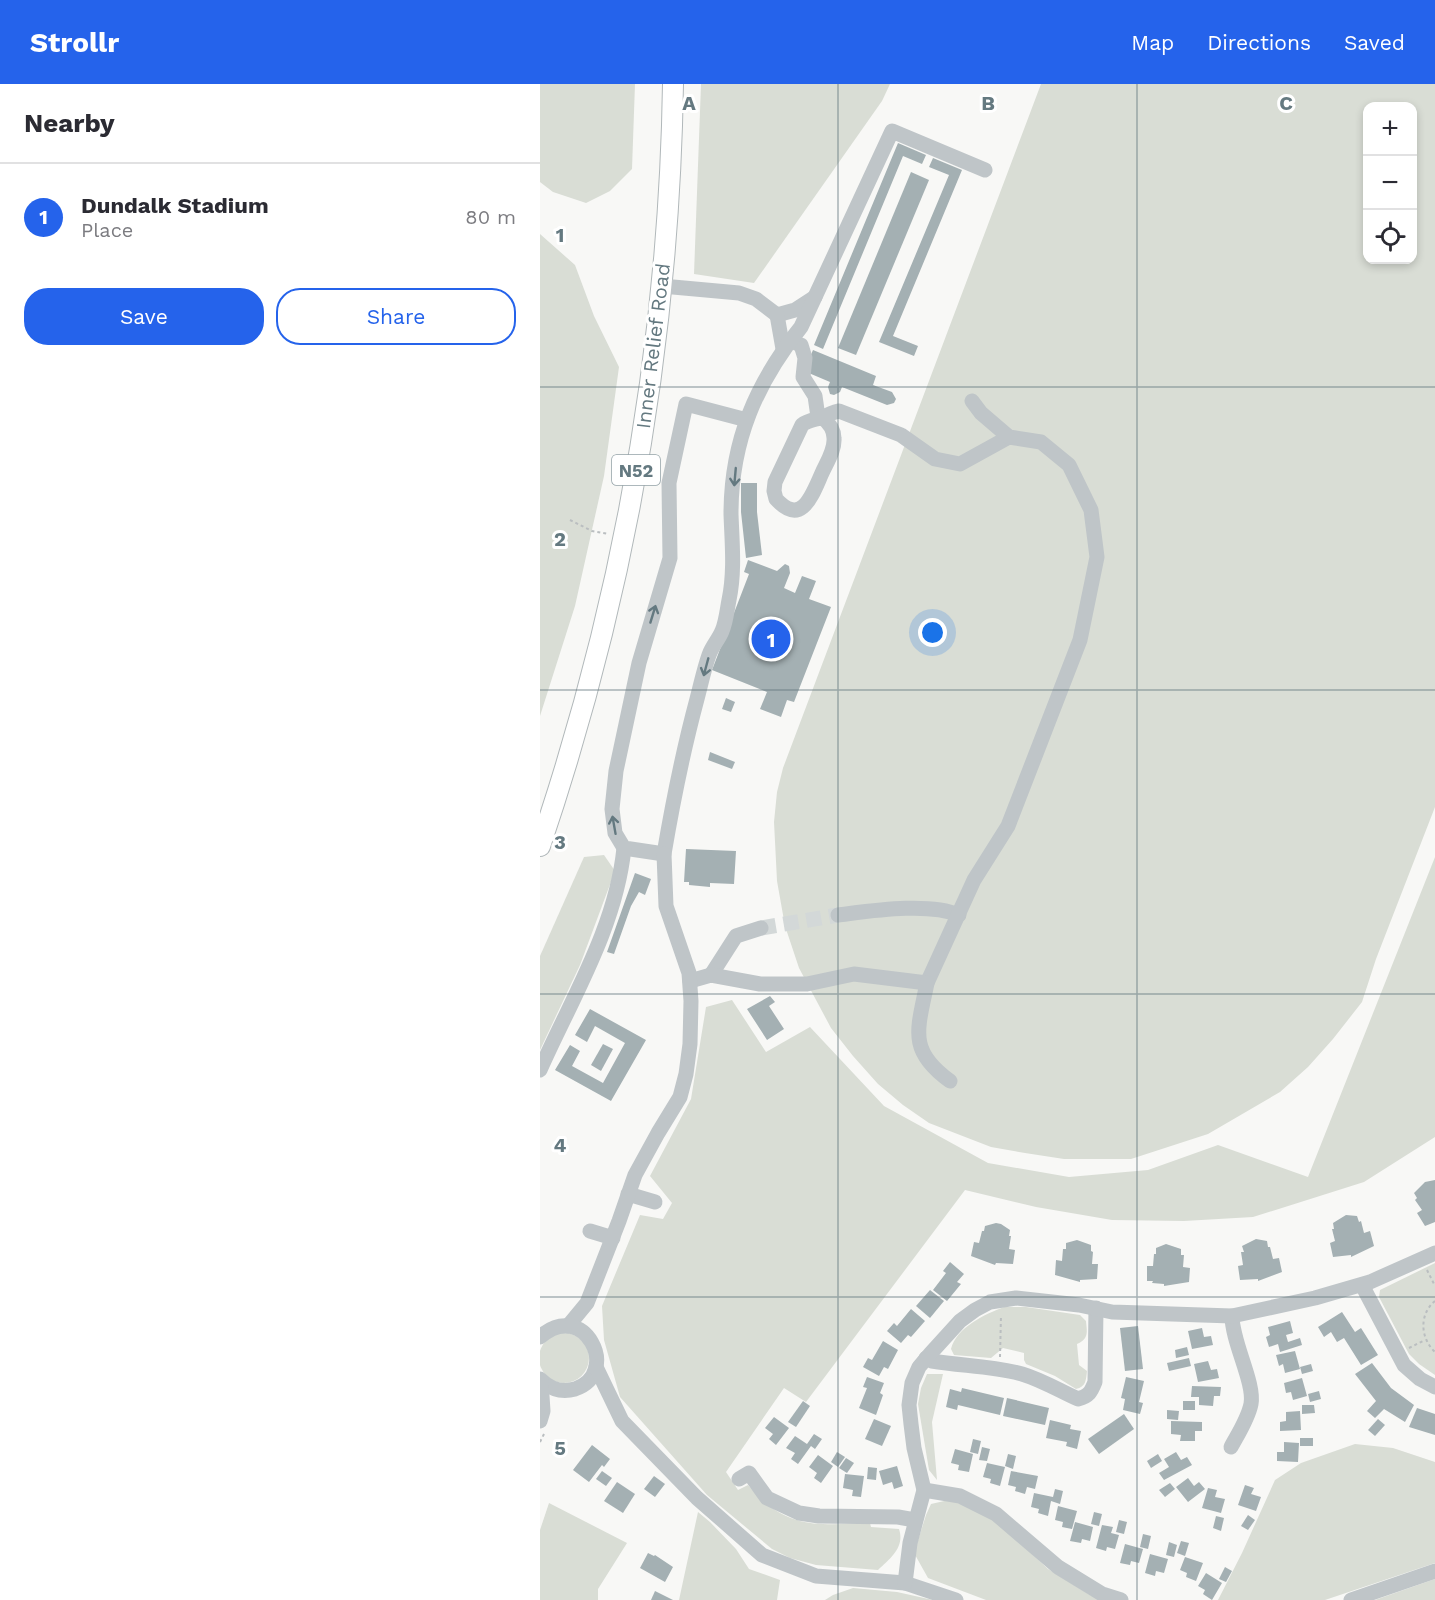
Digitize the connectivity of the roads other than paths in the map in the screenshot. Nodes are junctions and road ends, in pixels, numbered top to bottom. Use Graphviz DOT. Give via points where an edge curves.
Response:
graph roads {
  1 [pos="673,84"];
  2 [pos="985,170"];
  3 [pos="662,286"];
  4 [pos="815,297"];
  5 [pos="777,315"];
  6 [pos="798,344"];
  7 [pos="783,349"];
  8 [pos="972,400"];
  9 [pos="821,417"];
  10 [pos="747,420"];
  11 [pos="1009,437"];
  12 [pos="540,846"];
  13 [pos="624,848"];
  14 [pos="664,854"];
  15 [pos="838,915"];
  16 [pos="958,915"];
  17 [pos="761,928"];
  18 [pos="711,975"];
  19 [pos="690,981"];
  20 [pos="927,983"];
  21 [pos="540,1070"];
  22 [pos="950,1082"];
  23 [pos="628,1194"];
  24 [pos="655,1202"];
  25 [pos="590,1231"];
  26 [pos="613,1238"];
  27 [pos="1428,1256"];
  28 [pos="1362,1285"];
  29 [pos="587,1303"];
  30 [pos="1096,1308"];
  31 [pos="1232,1316"];
  32 [pos="568,1326"];
  33 [pos="540,1336"];
  34 [pos="589,1336"];
  35 [pos="926,1358"];
  36 [pos="596,1367"];
  37 [pos="541,1380"];
  38 [pos="584,1384"];
  39 [pos="1435,1387"];
  40 [pos="561,1390"];
  41 [pos="614,1408"];
  42 [pos="542,1416"];
  43 [pos="1231,1447"];
  44 [pos="739,1479"];
  45 [pos="924,1490"];
  46 [pos="915,1520"];
  47 [pos="1435,1571"];
  48 [pos="905,1583"];
  49 [pos="956,1600"];
  50 [pos="1122,1600"];
  51 [pos="1351,1600"];
  1 -- 3 [label="main road, Inner Relief Road / N52"];
  2 -- 4 [label="street" via="892,131"];
  3 -- 5 [label="street" via="739,293 756,299"];
  3 -- 12 [label="main road, Inner Relief Road / N52" via="624,537 584,706"];
  4 -- 5 [label="street" via="795,310"];
  4 -- 7 [label="street" via="801,327"];
  5 -- 7 [label="street"];
  6 -- 9 [label="street" via="805,358 803,377 815,396"];
  7 -- 10 [label="street" via="764,379"];
  8 -- 11 [label="street"];
  9 -- 9 [label="street" via="800,427 775,482 776,499 789,509 800,508 810,499 834,447 833,431"];
  9 -- 11 [label="street" via="839,411 901,435 935,459 960,464"];
  13 -- 10 [label="street, one-way" via="615,833 612,809 616,771 639,663 670,558 669,483 686,404"];
  10 -- 14 [label="street, one-way" via="736,461 732,502 733,583 723,630 709,655 691,721"];
  11 -- 16 [label="street" via="1041,442 1069,465 1091,510 1097,557 1076,651 1008,826"];
  13 -- 14 [label="street"];
  13 -- 21 [label="street" via="621,876 592,963"];
  14 -- 19 [label="street" via="666,906"];
  15 -- 16 [label="street" via="889,909 948,910"];
  16 -- 20 [label="street"];
  17 -- 18 [label="street" via="736,936"];
  18 -- 19 [label="street"];
  18 -- 20 [label="street" via="760,984 807,984 854,974"];
  19 -- 23 [label="street" via="690,1044 680,1098"];
  20 -- 22 [label="street" via="918,1028 921,1050 934,1070"];
  23 -- 24 [label="street"];
  23 -- 26 [label="street"];
  25 -- 26 [label="street"];
  26 -- 29 [label="street"];
  27 -- 28 [label="street"];
  28 -- 31 [label="street"];
  28 -- 39 [label="street" via="1404,1365"];
  29 -- 32 [label="street"];
  29 -- 34 [label="street"];
  30 -- 31 [label="street" via="1112,1312"];
  30 -- 35 [label="street" via="1028,1298 990,1302 968,1315"];
  30 -- 35 [label="street" via="1095,1382 1092,1392 1078,1400 1039,1380 999,1369"];
  31 -- 43 [label="street" via="1251,1403"];
  32 -- 33 [label="street"];
  32 -- 34 [label="street"];
  34 -- 36 [label="street" via="597,1356"];
  35 -- 45 [label="street" via="912,1383 909,1405"];
  36 -- 38 [label="street"];
  36 -- 41 [label="street"];
  37 -- 40 [label="street"];
  37 -- 42 [label="street"];
  38 -- 40 [label="street"];
  38 -- 41 [label="street"];
  40 -- 42 [label="street"];
  41 -- 48 [label="street" via="622,1422 656,1457 762,1555 816,1576"];
  44 -- 46 [label="street" via="749,1473 767,1498 799,1513"];
  45 -- 46 [label="street"];
  45 -- 50 [label="street" via="960,1496 996,1514 1058,1568 1102,1594"];
  46 -- 48 [label="street"];
  47 -- 51 [label="street"];
  48 -- 49 [label="street"];
}
